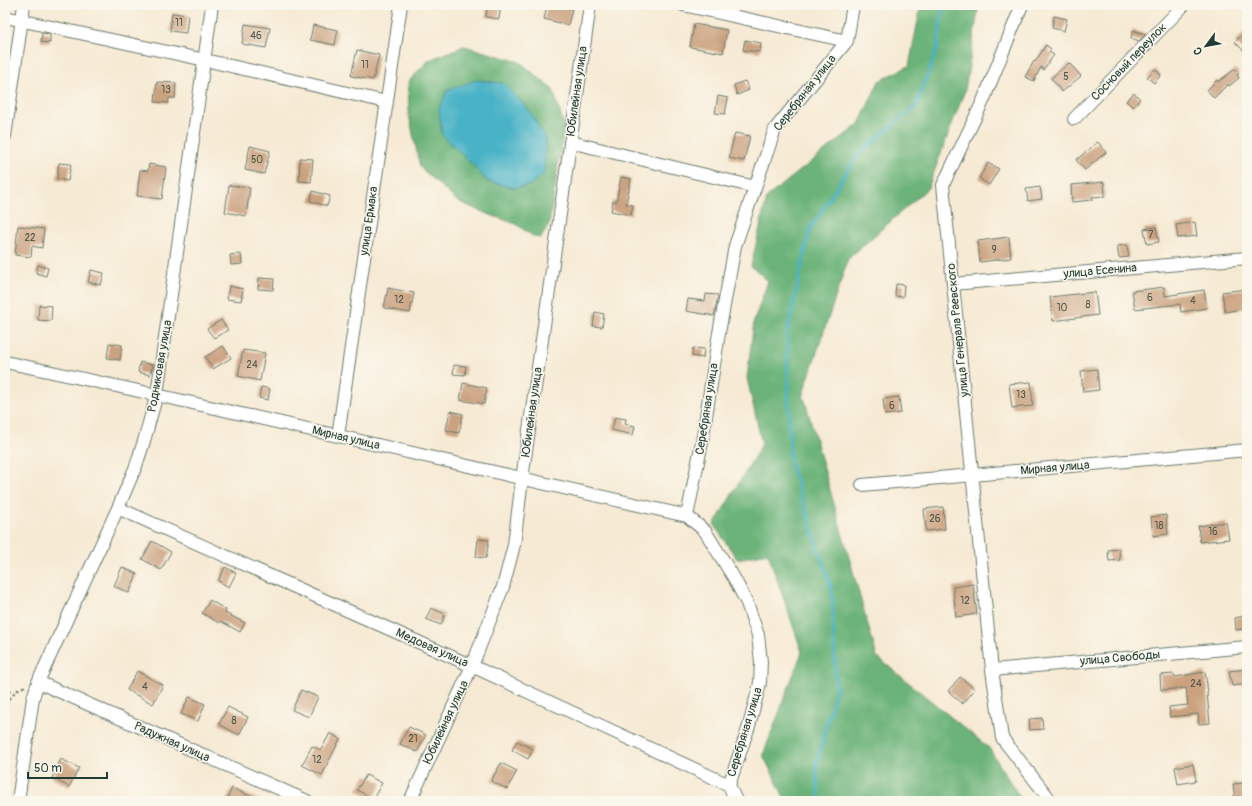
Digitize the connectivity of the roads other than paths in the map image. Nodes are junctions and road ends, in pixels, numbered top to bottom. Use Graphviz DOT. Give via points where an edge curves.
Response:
graph roads {
  1 [pos="24,5"];
  2 [pos="212,5"];
  3 [pos="401,5"];
  4 [pos="590,5"];
  5 [pos="683,5"];
  6 [pos="853,5"];
  7 [pos="1022,5"];
  8 [pos="1184,5"];
  9 [pos="5,17"];
  10 [pos="21,21"];
  11 [pos="847,41"];
  12 [pos="205,60"];
  13 [pos="386,102"];
  14 [pos="1074,120"];
  15 [pos="5,136"];
  16 [pos="570,142"];
  17 [pos="756,187"];
  18 [pos="1247,258"];
  19 [pos="954,284"];
  20 [pos="5,362"];
  21 [pos="157,394"];
  22 [pos="338,436"];
  23 [pos="1247,450"];
  24 [pos="973,476"];
  25 [pos="522,479"];
  26 [pos="862,485"];
  27 [pos="118,508"];
  28 [pos="687,516"];
  29 [pos="1247,647"];
  30 [pos="472,666"];
  31 [pos="992,670"];
  32 [pos="38,682"];
  33 [pos="729,785"];
  34 [pos="18,801"];
  35 [pos="307,801"];
  36 [pos="410,801"];
  37 [pos="736,801"];
  38 [pos="1051,801"];
  1 -- 10 [label="street"];
  2 -- 12 [label="street, Родниковая улица"];
  3 -- 13 [label="street, улица Ермака"];
  4 -- 16 [label="street, Юбилейная улица"];
  5 -- 11 [label="street, Серебряная улица"];
  6 -- 11 [label="street, Серебряная улица"];
  7 -- 19 [label="street, улица Генерала Раевского" via="983,101 943,185"];
  8 -- 14 [label="street, Сосновый переулок"];
  9 -- 10 [label="street"];
  10 -- 12 [label="street"];
  10 -- 15 [label="street"];
  11 -- 17 [label="street, Серебряная улица" via="775,129"];
  12 -- 13 [label="street"];
  12 -- 21 [label="street, Родниковая улица"];
  13 -- 22 [label="street, улица Ермака"];
  16 -- 17 [label="street"];
  16 -- 25 [label="street, Юбилейная улица"];
  17 -- 28 [label="street, Серебряная улица" via="735,246"];
  18 -- 19 [label="street, улица Есенина"];
  19 -- 24 [label="street, улица Генерала Раевского"];
  20 -- 21 [label="street, Мирная улица"];
  21 -- 22 [label="street, Мирная улица"];
  21 -- 27 [label="street, Родниковая улица" via="136,466"];
  22 -- 25 [label="street, Мирная улица"];
  23 -- 24 [label="street, Мирная улица"];
  24 -- 26 [label="street, Мирная улица"];
  24 -- 31 [label="street, улица Генерала Раевского"];
  25 -- 28 [label="street, Мирная улица"];
  25 -- 30 [label="street, Юбилейная улица" via="514,545 507,573"];
  27 -- 30 [label="street, Медовая улица"];
  27 -- 32 [label="street, Родниковая улица"];
  28 -- 33 [label="street, Серебряная улица" via="705,531 734,578 748,603 758,635 760,683"];
  29 -- 31 [label="street, улица Свободы"];
  30 -- 33 [label="street, Медовая улица"];
  30 -- 36 [label="street, Юбилейная улица"];
  31 -- 38 [label="street, улица Генерала Раевского" via="1002,738"];
  32 -- 34 [label="street, Родниковая улица" via="33,698"];
  32 -- 35 [label="street, Радужная улица"];
  33 -- 37 [label="street"];
}
